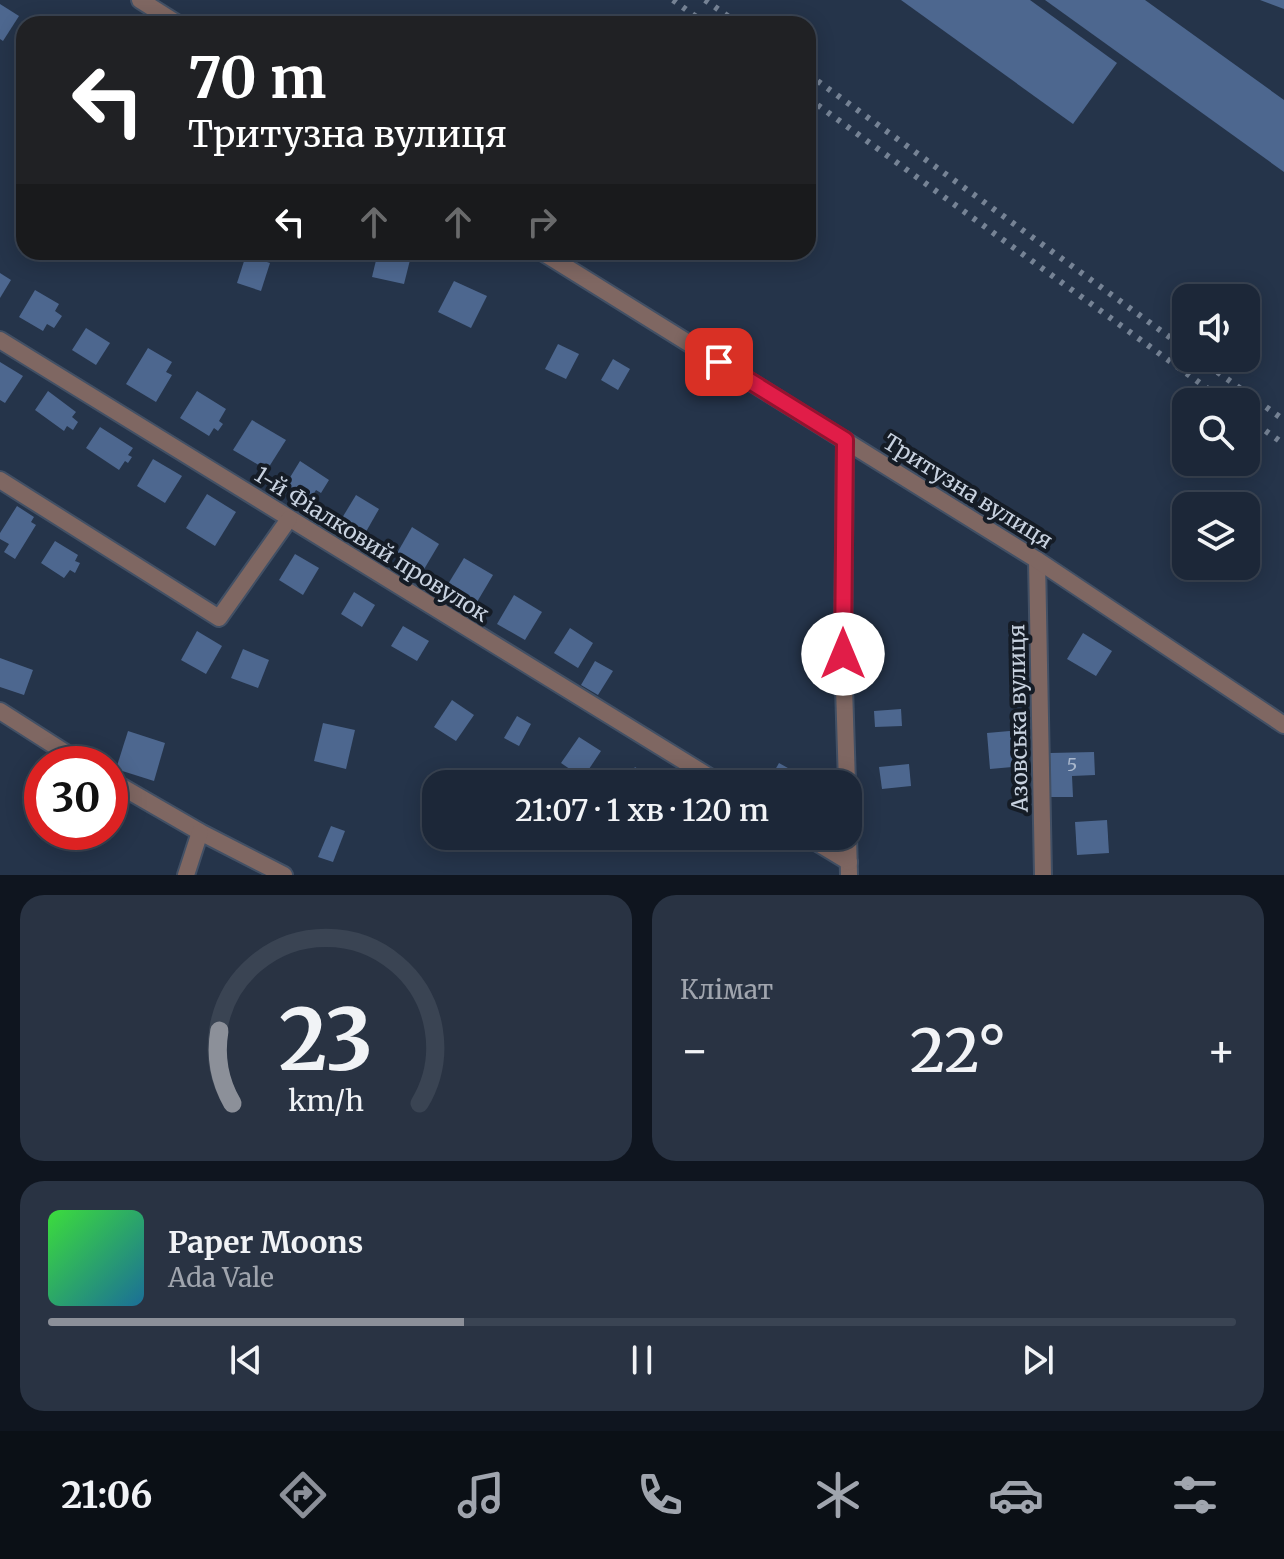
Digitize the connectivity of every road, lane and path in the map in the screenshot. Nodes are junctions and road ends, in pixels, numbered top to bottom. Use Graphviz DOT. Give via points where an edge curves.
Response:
graph roads {
  1 [pos="140,0"];
  2 [pos="165,16"];
  3 [pos="555,260"];
  4 [pos="0,340"];
  5 [pos="845,440"];
  6 [pos="0,480"];
  7 [pos="289,519"];
  8 [pos="1037,560"];
  9 [pos="0,711"];
  10 [pos="1284,725"];
  11 [pos="55,746"];
  12 [pos="698,770"];
  13 [pos="847,770"];
  14 [pos="128,790"];
  15 [pos="200,832"];
  16 [pos="824,850"];
  17 [pos="849,869"];
  18 [pos="186,875"];
  19 [pos="284,875"];
  20 [pos="1043,875"];
  1 -- 2 [label="street"];
  3 -- 5 [label="street, Тритузна вулиця"];
  4 -- 7 [label="street, 1-й Фіалковий провулок"];
  5 -- 8 [label="street, Тритузна вулиця"];
  5 -- 13 [label="street"];
  6 -- 7 [label="street" via="219,618"];
  7 -- 12 [label="street, 1-й Фіалковий провулок"];
  8 -- 10 [label="street, Тритузна вулиця"];
  8 -- 20 [label="street, Азовська вулиця"];
  9 -- 11 [label="street"];
  14 -- 15 [label="street"];
  15 -- 18 [label="street"];
  15 -- 19 [label="street"];
  16 -- 17 [label="street"];
}
